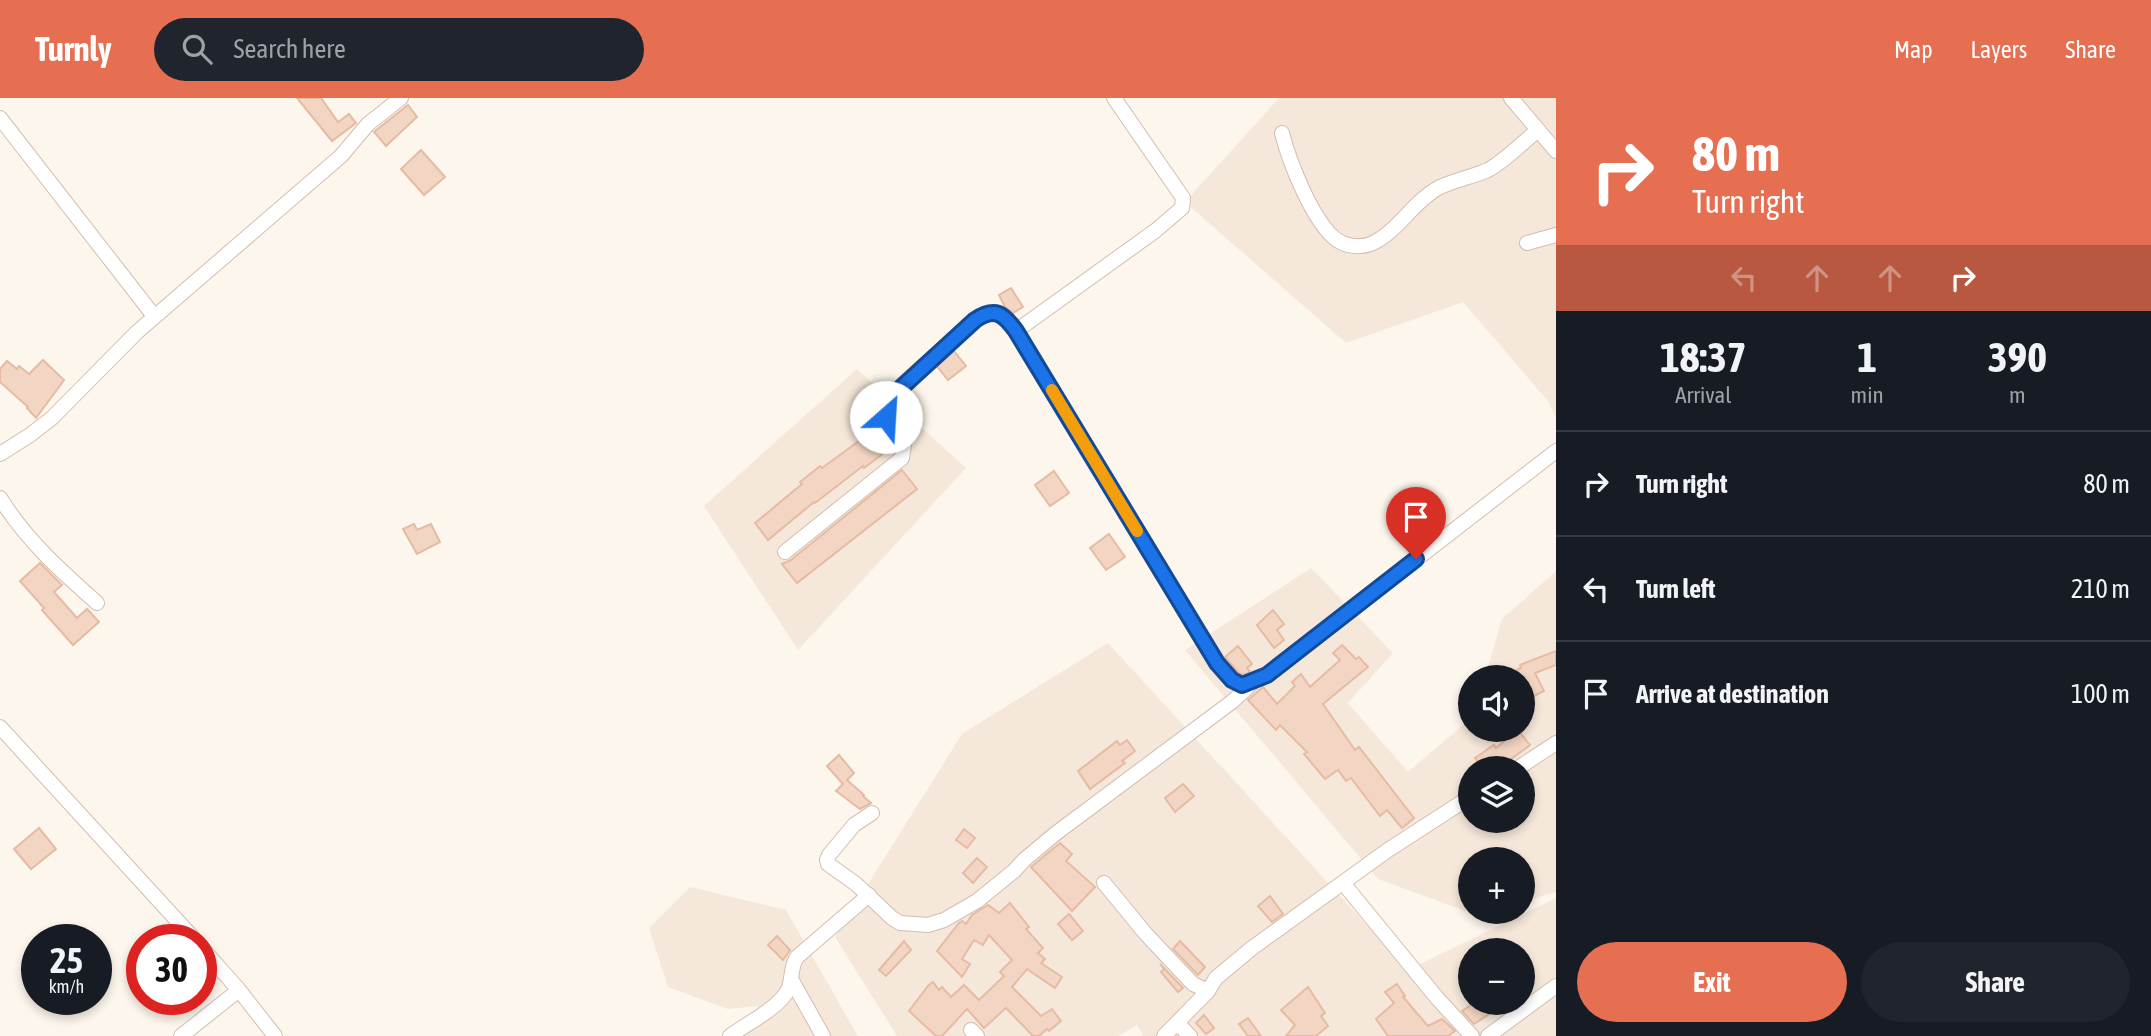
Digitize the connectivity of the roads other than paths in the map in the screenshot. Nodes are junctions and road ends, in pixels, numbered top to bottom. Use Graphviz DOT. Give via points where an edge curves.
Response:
graph roads {
  1 [pos="401,98"];
  2 [pos="1114,98"];
  3 [pos="1511,98"];
  4 [pos="0,118"];
  5 [pos="1538,130"];
  6 [pos="1282,133"];
  7 [pos="1556,151"];
  8 [pos="1556,235"];
  9 [pos="1527,243"];
  10 [pos="154,316"];
  11 [pos="1016,331"];
  12 [pos="1556,451"];
  13 [pos="0,454"];
  14 [pos="0,498"];
  15 [pos="785,552"];
  16 [pos="97,603"];
  17 [pos="1257,679"];
  18 [pos="0,727"];
  19 [pos="1556,743"];
  20 [pos="1535,757"];
  21 [pos="1458,805"];
  22 [pos="872,813"];
  23 [pos="1104,883"];
  24 [pos="1343,883"];
  25 [pos="869,895"];
  26 [pos="180,924"];
  27 [pos="217,976"];
  28 [pos="792,979"];
  29 [pos="1556,986"];
  30 [pos="1208,991"];
  31 [pos="229,997"];
  32 [pos="1178,1024"];
  33 [pos="181,1036"];
  34 [pos="275,1036"];
  35 [pos="730,1036"];
  36 [pos="824,1036"];
  37 [pos="1164,1036"];
  38 [pos="1190,1036"];
  39 [pos="1472,1036"];
  40 [pos="1488,1036"];
  1 -- 10 [label="street" via="369,124 341,156"];
  2 -- 11 [label="street" via="1183,198 1182,208"];
  3 -- 5 [label="street"];
  4 -- 10 [label="street"];
  5 -- 6 [label="street" via="1491,168 1438,188 1382,237 1357,246 1344,245 1324,226 1288,158"];
  5 -- 7 [label="street"];
  8 -- 9 [label="street"];
  10 -- 13 [label="street" via="52,418"];
  11 -- 15 [label="street" via="1001,314 986,313 904,383 884,411 904,446 902,458"];
  11 -- 17 [label="street" via="1217,663 1242,685"];
  12 -- 17 [label="street"];
  14 -- 16 [label="street" via="52,564"];
  17 -- 25 [label="street" via="962,911 928,925 904,925"];
  18 -- 26 [label="street"];
  19 -- 20 [label="street"];
  21 -- 24 [label="street"];
  22 -- 25 [label="street" via="854,825 827,862"];
  23 -- 30 [label="street" via="1193,984"];
  24 -- 30 [label="street" via="1252,948 1216,978"];
  24 -- 39 [label="street"];
  25 -- 28 [label="street" via="797,957"];
  27 -- 31 [label="street"];
  28 -- 35 [label="street" via="782,998"];
  28 -- 36 [label="street"];
  29 -- 40 [label="street"];
  30 -- 32 [label="street"];
  31 -- 33 [label="street"];
  31 -- 34 [label="street"];
  32 -- 37 [label="street"];
  32 -- 38 [label="street"];
}
